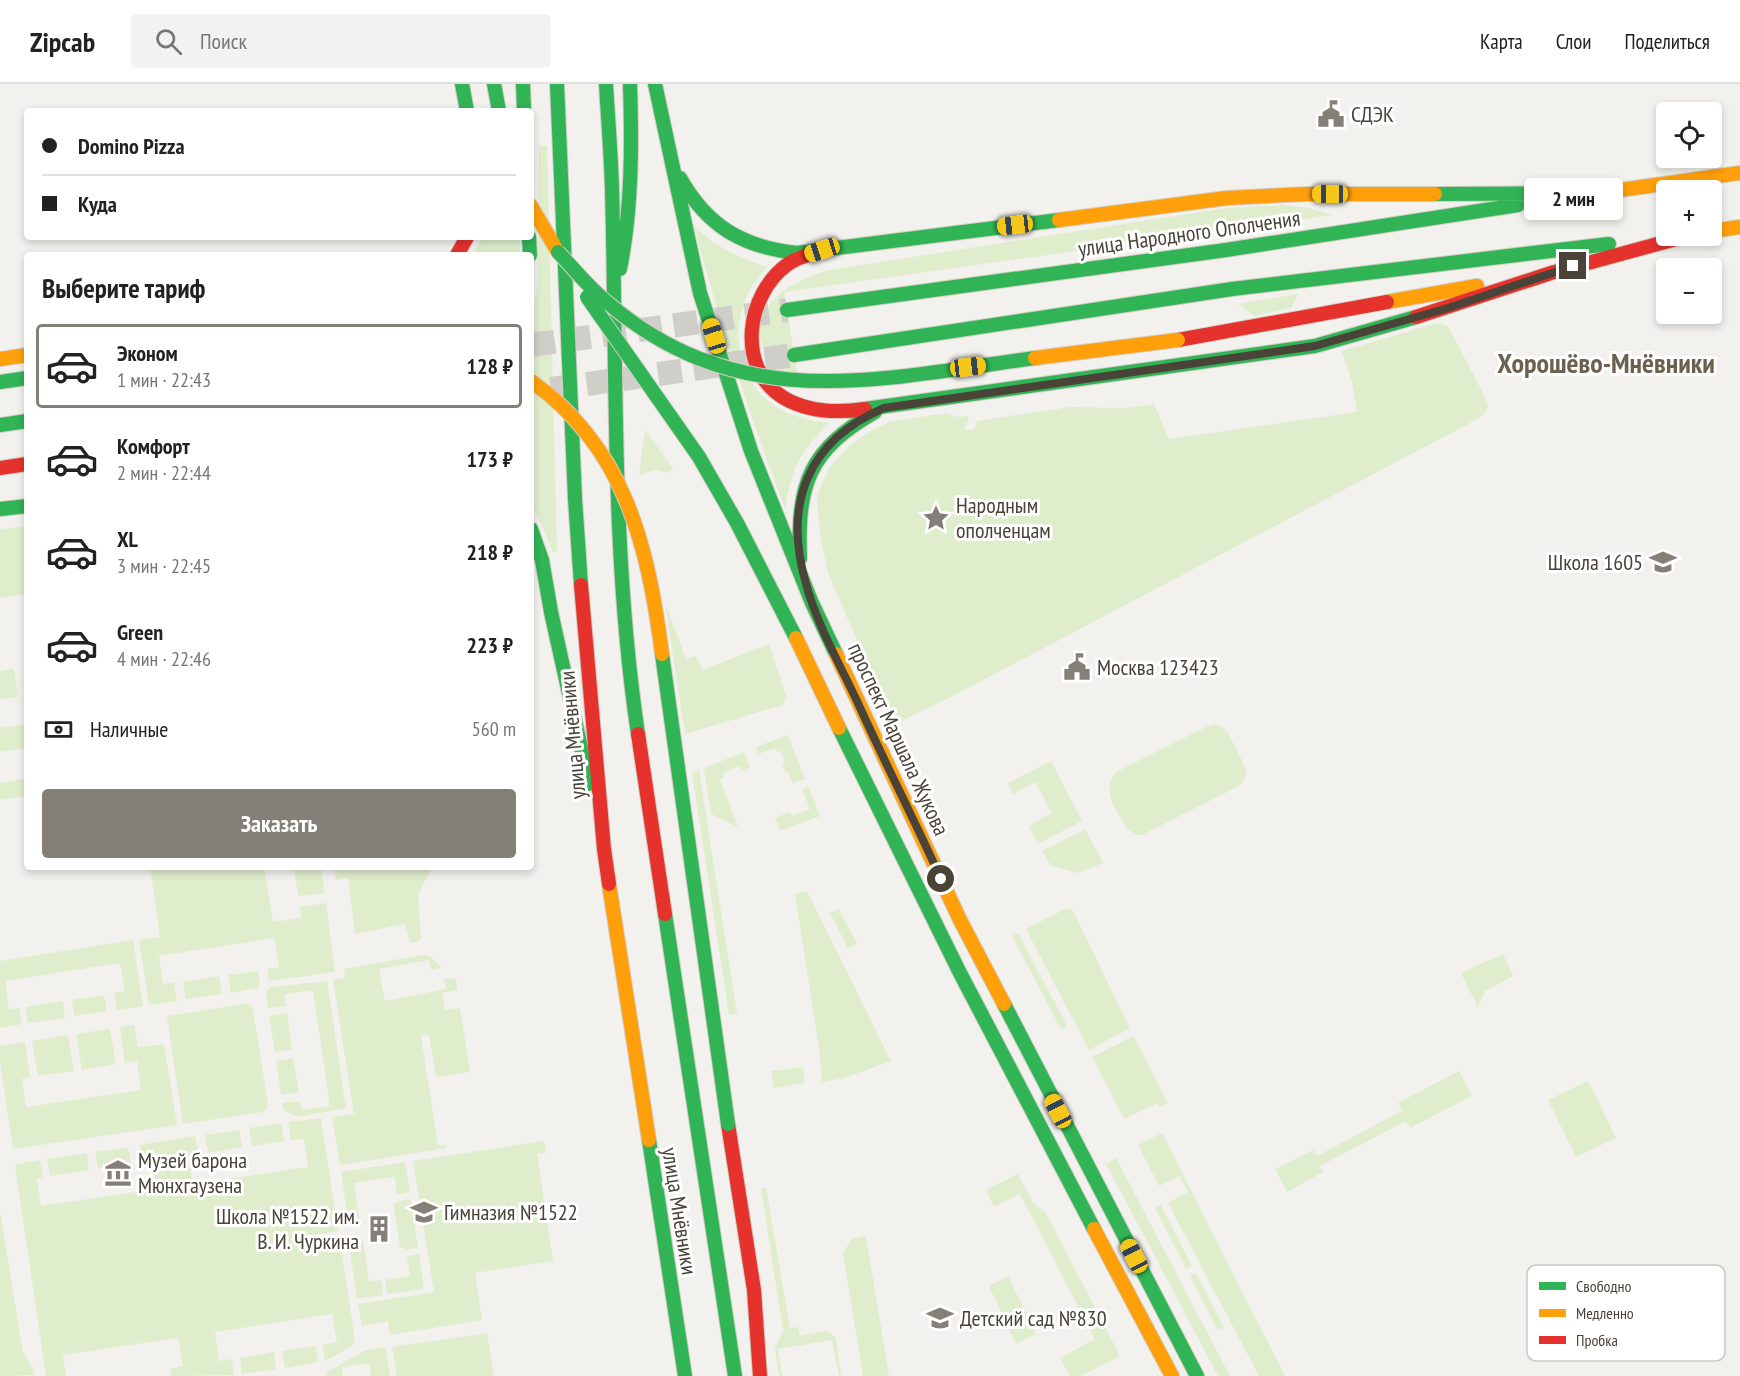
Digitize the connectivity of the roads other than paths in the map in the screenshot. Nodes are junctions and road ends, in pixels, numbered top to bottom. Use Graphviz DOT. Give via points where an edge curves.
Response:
graph roads {
  1 [pos="462,84"];
  2 [pos="494,84"];
  3 [pos="523,84"];
  4 [pos="557,84"];
  5 [pos="606,84"];
  6 [pos="630,84"];
  7 [pos="655,84"];
  8 [pos="466,108"];
  9 [pos="498,108"];
  10 [pos="525,108"];
  11 [pos="664,131"];
  12 [pos="1740,173"];
  13 [pos="1600,192"];
  14 [pos="534,211"];
  15 [pos="1740,227"];
  16 [pos="1722,230"];
  17 [pos="1656,239"];
  18 [pos="1656,244"];
  19 [pos="822,250"];
  20 [pos="558,252"];
  21 [pos="1551,273"];
  22 [pos="613,298"];
  23 [pos="787,310"];
  24 [pos="24,355"];
  25 [pos="794,355"];
  26 [pos="0,359"];
  27 [pos="24,378"];
  28 [pos="0,382"];
  29 [pos="534,383"];
  30 [pos="884,408"];
  31 [pos="24,421"];
  32 [pos="0,425"];
  33 [pos="24,464"];
  34 [pos="0,468"];
  35 [pos="24,506"];
  36 [pos="0,509"];
  37 [pos="534,537"];
  38 [pos="812,603"];
  39 [pos="604,849"];
  40 [pos="685,1376"];
  41 [pos="735,1376"];
  42 [pos="760,1376"];
  43 [pos="1172,1376"];
  44 [pos="1197,1376"];
  1 -- 8 [label="main road"];
  2 -- 9 [label="main road"];
  3 -- 10 [label="main road"];
  4 -- 39 [label="main road, улица Мнёвники" via="575,499"];
  5 -- 22 [label="main road"];
  6 -- 22 [label="main road" via="632,190"];
  7 -- 11 [label="main road, проспект Маршала Жукова"];
  11 -- 19 [label="main road" via="686,189 715,224 771,251"];
  11 -- 38 [label="main road, проспект Маршала Жукова" via="703,303 751,451"];
  12 -- 13 [label="main road, улица Народного Ополчения"];
  13 -- 19 [label="main road" via="1227,198"];
  13 -- 23 [label="main road, улица Народного Ополчения" via="1227,250"];
  14 -- 20 [label="main road"];
  15 -- 16 [label="main road"];
  17 -- 25 [label="main road" via="1232,289"];
  18 -- 21 [label="main road"];
  19 -- 30 [label="main road" via="786,265 764,289 750,331 757,363 775,390 805,406 838,412"];
  20 -- 21 [label="main road, bridge" via="607,303 643,330 682,351 742,374 820,384 1178,340"];
  20 -- 43 [label="main road, bridge" via="705,466 740,527 1006,1062"];
  21 -- 30 [label="main road" via="1315,346"];
  22 -- 41 [label="main road, улица Мнёвники" via="619,530 630,679"];
  24 -- 26 [label="main road"];
  27 -- 28 [label="main road"];
  29 -- 42 [label="main road, bridge" via="589,433 621,487 642,544 658,630 754,1290"];
  30 -- 38 [label="main road" via="838,436 817,459 806,480 799,540"];
  31 -- 32 [label="main road"];
  33 -- 34 [label="main road"];
  35 -- 36 [label="main road"];
  37 -- 39 [label="main road"];
  38 -- 44 [label="main road, проспект Маршала Жукова" via="960,920"];
  39 -- 40 [label="main road, улица Мнёвники"];
}
